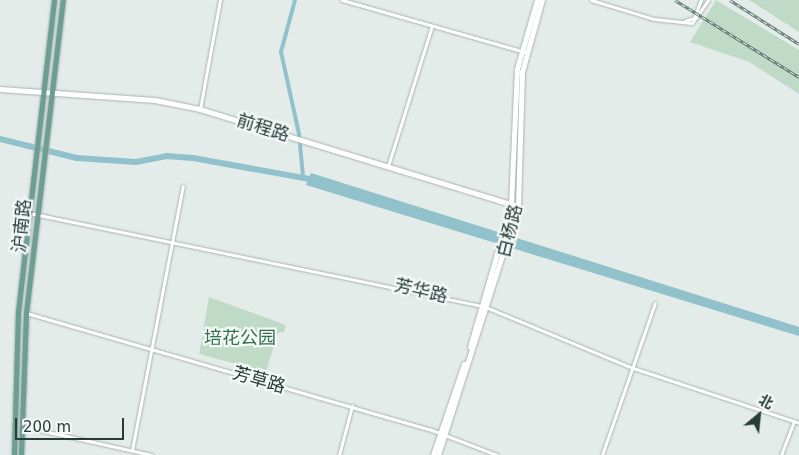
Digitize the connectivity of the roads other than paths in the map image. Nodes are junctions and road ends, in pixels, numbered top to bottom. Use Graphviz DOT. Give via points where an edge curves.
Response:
graph roads {
  1 [pos="54,0"];
  2 [pos="63,0"];
  3 [pos="220,0"];
  4 [pos="342,0"];
  5 [pos="537,0"];
  6 [pos="542,0"];
  7 [pos="591,0"];
  8 [pos="701,0"];
  9 [pos="708,0"];
  10 [pos="682,22"];
  11 [pos="432,26"];
  12 [pos="523,51"];
  13 [pos="0,89"];
  14 [pos="43,90"];
  15 [pos="53,91"];
  16 [pos="200,109"];
  17 [pos="388,166"];
  18 [pos="183,186"];
  19 [pos="511,205"];
  20 [pos="518,206"];
  21 [pos="28,213"];
  22 [pos="37,214"];
  23 [pos="172,245"];
  24 [pos="655,303"];
  25 [pos="486,306"];
  26 [pos="18,312"];
  27 [pos="26,313"];
  28 [pos="151,350"];
  29 [pos="633,368"];
  30 [pos="352,406"];
  31 [pos="794,421"];
  32 [pos="799,423"];
  33 [pos="21,426"];
  34 [pos="443,433"];
  35 [pos="132,450"];
  36 [pos="14,455"];
  37 [pos="21,455"];
  38 [pos="152,455"];
  39 [pos="339,455"];
  40 [pos="433,455"];
  41 [pos="438,455"];
  42 [pos="497,455"];
  43 [pos="602,455"];
  44 [pos="781,455"];
  1 -- 14 [label="main road, 沪南路"];
  2 -- 15 [label="main road, 沪南路"];
  3 -- 16 [label="street"];
  4 -- 11 [label="street"];
  5 -- 12 [label="main road, 白杨路"];
  6 -- 12 [label="main road, 白杨路"];
  7 -- 10 [label="street" via="654,19"];
  8 -- 10 [label="street" via="694,18"];
  9 -- 10 [label="street" via="697,20"];
  11 -- 12 [label="street"];
  11 -- 17 [label="street"];
  12 -- 19 [label="main road, 白杨路"];
  12 -- 20 [label="main road, 白杨路"];
  13 -- 14 [label="main road, 前程路"];
  14 -- 15 [label="main road, 前程路"];
  14 -- 21 [label="main road, 沪南路"];
  15 -- 16 [label="main road, 前程路" via="155,100"];
  15 -- 22 [label="main road, 沪南路"];
  16 -- 17 [label="main road, 前程路"];
  17 -- 19 [label="main road, 前程路"];
  18 -- 23 [label="street"];
  19 -- 20 [label="main road, 前程路"];
  19 -- 25 [label="main road, 白杨路"];
  20 -- 25 [label="main road, 白杨路" via="508,247"];
  21 -- 22 [label="street, 芳华路"];
  21 -- 26 [label="main road, 沪南路"];
  22 -- 23 [label="street, 芳华路"];
  22 -- 27 [label="main road, 沪南路"];
  23 -- 25 [label="street, 芳华路"];
  23 -- 28 [label="street"];
  24 -- 29 [label="street"];
  25 -- 29 [label="street, 芳华路"];
  25 -- 34 [label="main road, 白杨路"];
  26 -- 27 [label="main road, 芳草路"];
  26 -- 36 [label="main road, 沪南路"];
  27 -- 28 [label="street, 芳草路"];
  27 -- 33 [label="main road, 沪南路"];
  28 -- 30 [label="street, 芳草路"];
  28 -- 35 [label="street"];
  29 -- 31 [label="street, 芳华路"];
  29 -- 43 [label="street"];
  30 -- 34 [label="street, 芳草路"];
  30 -- 39 [label="street"];
  31 -- 32 [label="street, 芳华路"];
  31 -- 44 [label="street"];
  33 -- 35 [label="street"];
  33 -- 37 [label="main road, 沪南路"];
  34 -- 40 [label="main road, 白杨路"];
  34 -- 41 [label="main road, 白杨路"];
  34 -- 42 [label="street, 芳草路"];
  35 -- 38 [label="street"];
}
